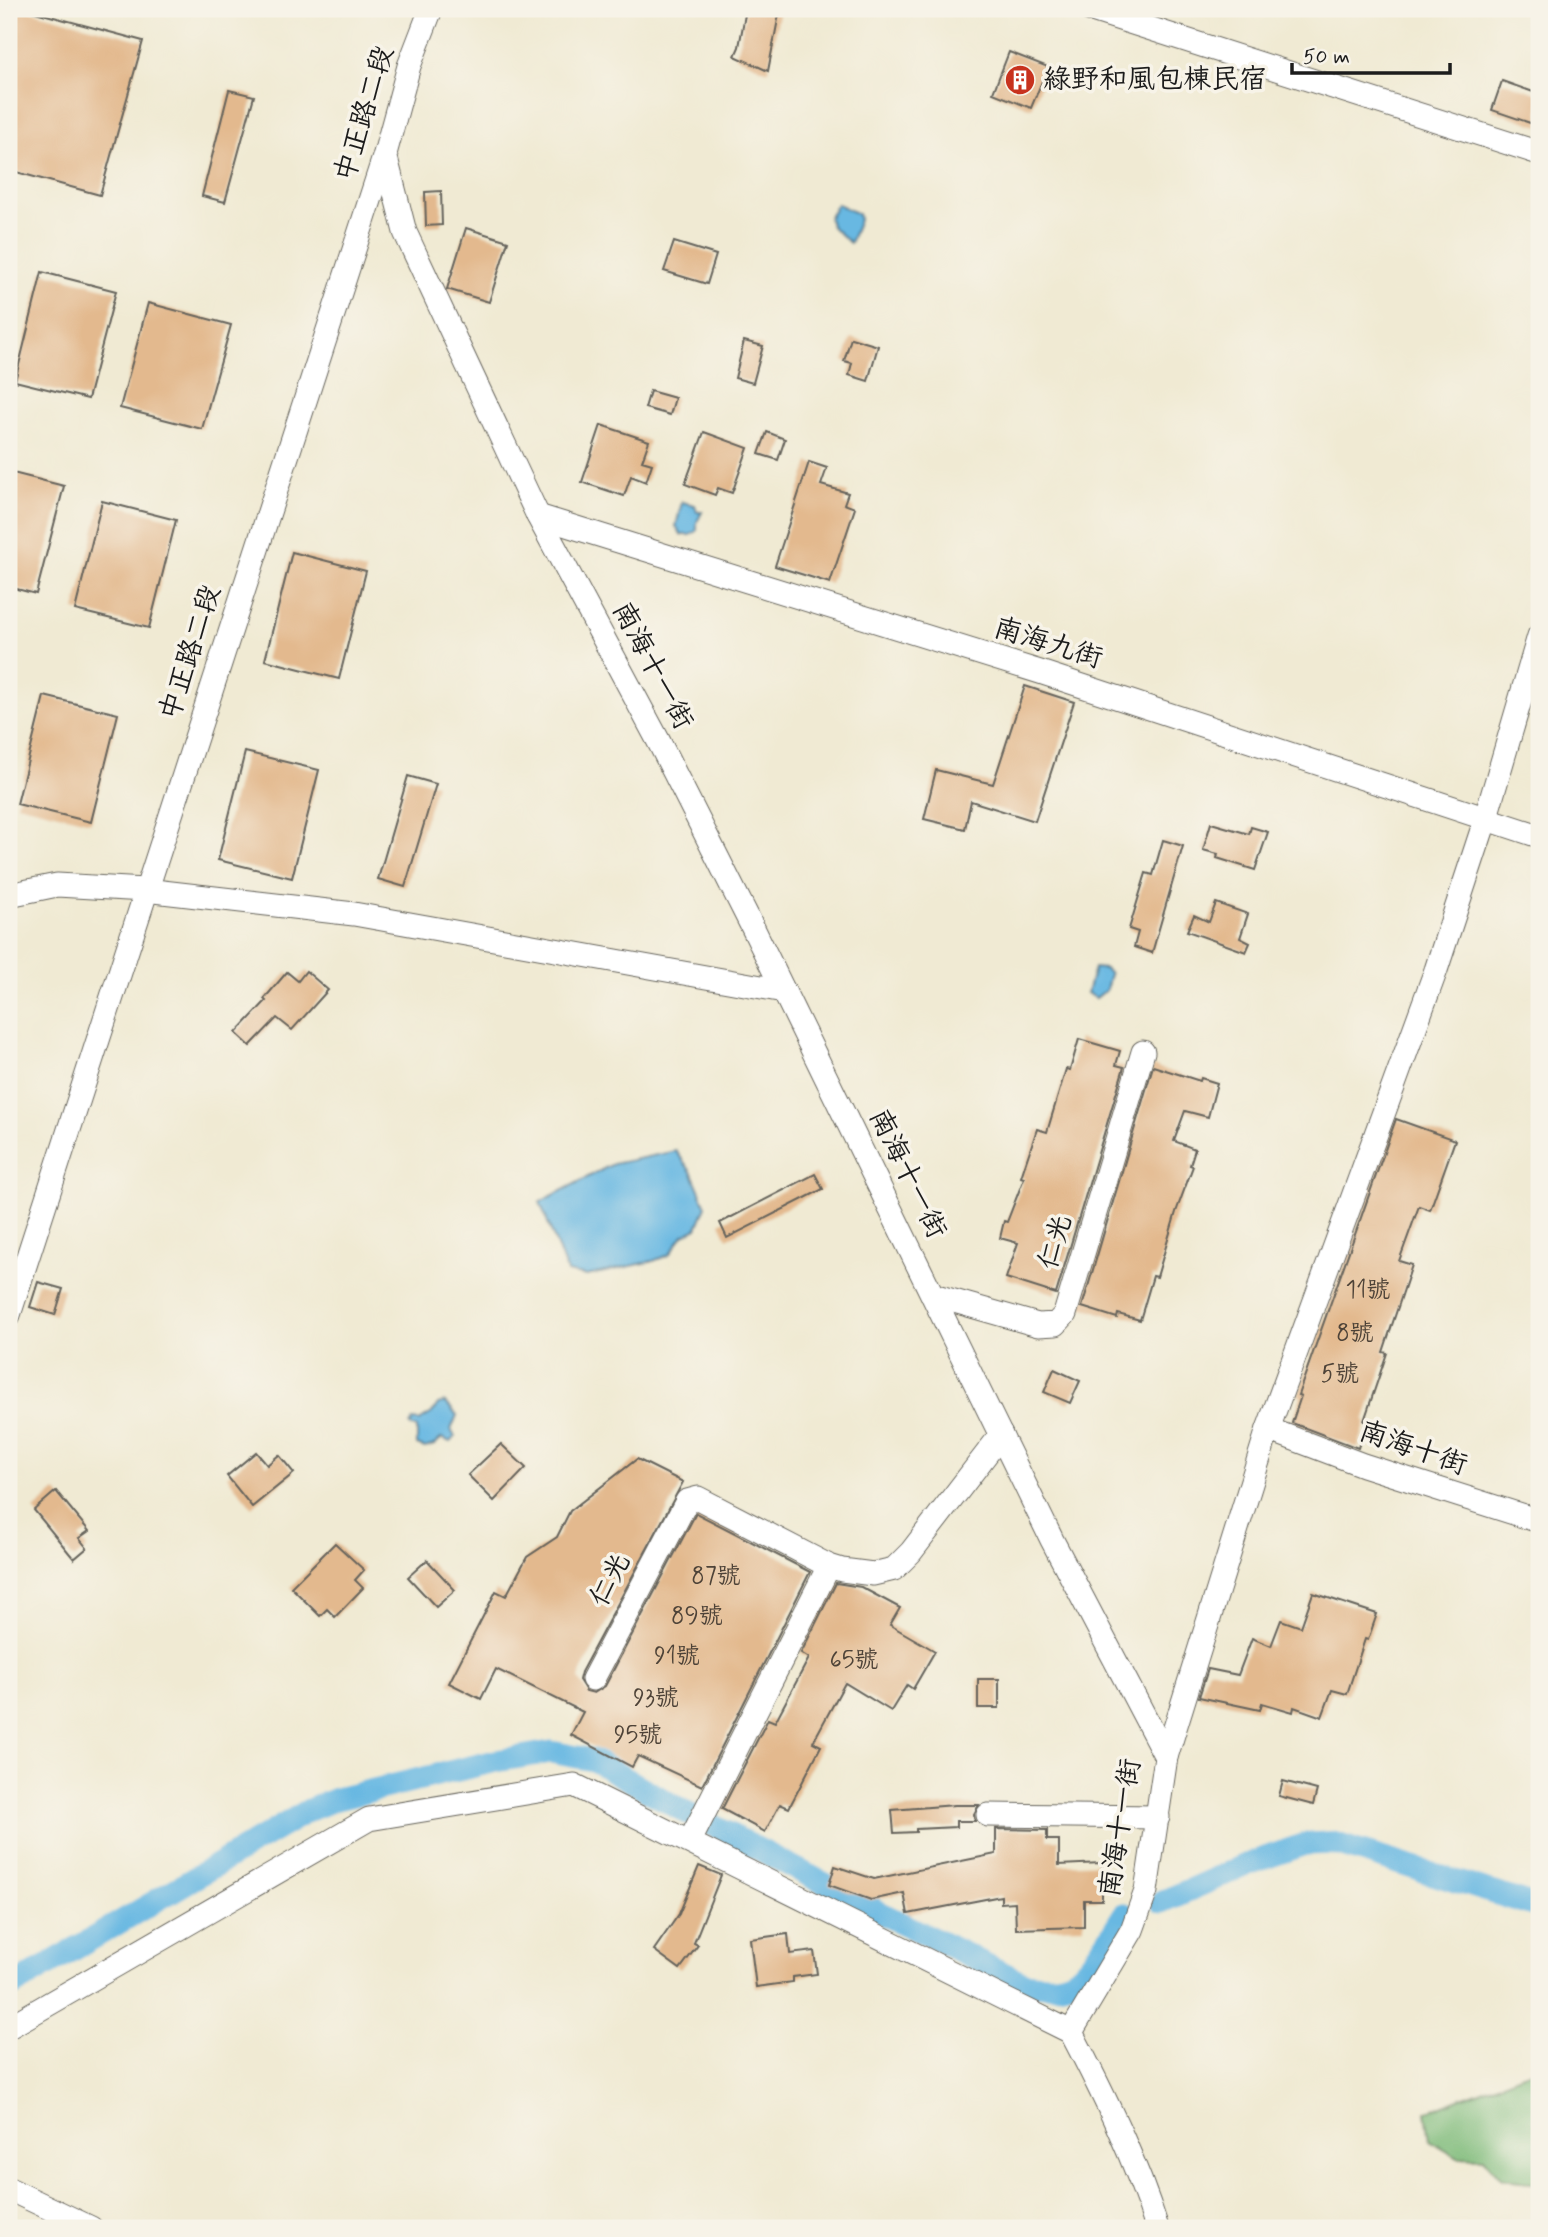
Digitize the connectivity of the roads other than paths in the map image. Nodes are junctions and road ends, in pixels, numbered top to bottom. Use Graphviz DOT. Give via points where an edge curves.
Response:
graph roads {
  1 [pos="431,9"];
  2 [pos="1089,9"];
  3 [pos="385,153"];
  4 [pos="1539,153"];
  5 [pos="538,516"];
  6 [pos="1539,636"];
  7 [pos="1485,819"];
  8 [pos="1539,836"];
  9 [pos="145,890"];
  10 [pos="9,895"];
  11 [pos="784,991"];
  12 [pos="1143,1052"];
  13 [pos="933,1295"];
  14 [pos="9,1315"];
  15 [pos="1268,1429"];
  16 [pos="1001,1435"];
  17 [pos="1539,1521"];
  18 [pos="829,1566"];
  19 [pos="593,1679"];
  20 [pos="1166,1757"];
  21 [pos="988,1815"];
  22 [pos="1158,1817"];
  23 [pos="690,1841"];
  24 [pos="9,2027"];
  25 [pos="1072,2032"];
  26 [pos="9,2189"];
  27 [pos="91,2228"];
  28 [pos="1157,2228"];
  1 -- 3 [label="street, 中正路二段"];
  2 -- 4 [label="street"];
  3 -- 5 [label="street, 南海十一街" via="405,232"];
  3 -- 9 [label="street, 中正路二段"];
  5 -- 7 [label="street, 南海九街" via="1040,672"];
  5 -- 11 [label="street, 南海十一街" via="658,740"];
  6 -- 7 [label="street"];
  7 -- 8 [label="street, 南海九街"];
  7 -- 15 [label="street" via="1436,970"];
  9 -- 10 [label="street" via="57,885"];
  9 -- 11 [label="street" via="354,915"];
  9 -- 14 [label="street, 中正路二段"];
  11 -- 13 [label="street, 南海十一街"];
  12 -- 13 [label="street, 仁光" via="1065,1314 1056,1324 1038,1325"];
  13 -- 16 [label="street, 南海十一街"];
  15 -- 17 [label="street, 南海十街" via="1363,1465"];
  15 -- 20 [label="street"];
  16 -- 18 [label="street, 仁光" via="894,1569 873,1574"];
  16 -- 20 [label="street, 南海十一街"];
  18 -- 19 [label="street, 仁光" via="698,1498 687,1501"];
  18 -- 23 [label="street"];
  20 -- 22 [label="street, 南海十一街"];
  21 -- 22 [label="street"];
  22 -- 25 [label="street, 南海十一街" via="1146,1891 1132,1930"];
  23 -- 24 [label="street" via="574,1785 369,1819"];
  23 -- 25 [label="street"];
  25 -- 28 [label="street" via="1137,2173"];
  26 -- 27 [label="street"];
}
